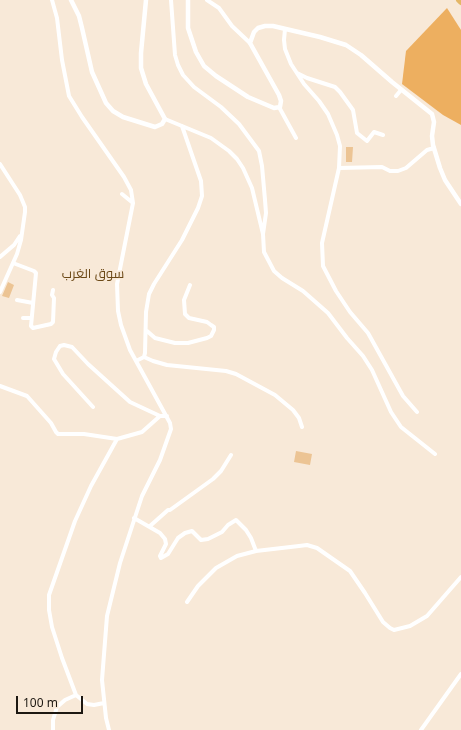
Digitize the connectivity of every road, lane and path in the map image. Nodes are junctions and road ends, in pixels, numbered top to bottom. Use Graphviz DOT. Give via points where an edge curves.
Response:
graph roads {
  1 [pos="52,0"];
  2 [pos="71,0"];
  3 [pos="146,0"];
  4 [pos="172,0"];
  5 [pos="188,0"];
  6 [pos="207,0"];
  7 [pos="459,0"];
  8 [pos="461,2"];
  9 [pos="286,29"];
  10 [pos="250,43"];
  11 [pos="295,72"];
  12 [pos="402,90"];
  13 [pos="396,96"];
  14 [pos="279,107"];
  15 [pos="165,119"];
  16 [pos="182,126"];
  17 [pos="383,135"];
  18 [pos="296,138"];
  19 [pos="434,148"];
  20 [pos="0,164"];
  21 [pos="339,168"];
  22 [pos="122,194"];
  23 [pos="133,203"];
  24 [pos="461,204"];
  25 [pos="22,233"];
  26 [pos="263,234"];
  27 [pos="0,257"];
  28 [pos="12,263"];
  29 [pos="190,285"];
  30 [pos="53,290"];
  31 [pos="0,292"];
  32 [pos="17,300"];
  33 [pos="33,303"];
  34 [pos="23,318"];
  35 [pos="31,318"];
  36 [pos="147,330"];
  37 [pos="144,357"];
  38 [pos="136,361"];
  39 [pos="0,386"];
  40 [pos="93,407"];
  41 [pos="417,412"];
  42 [pos="160,416"];
  43 [pos="167,416"];
  44 [pos="302,427"];
  45 [pos="116,438"];
  46 [pos="435,454"];
  47 [pos="231,455"];
  48 [pos="134,518"];
  49 [pos="150,526"];
  50 [pos="256,551"];
  51 [pos="461,576"];
  52 [pos="187,602"];
  53 [pos="461,674"];
  54 [pos="76,695"];
  55 [pos="104,703"];
  56 [pos="53,730"];
  57 [pos="109,730"];
  58 [pos="421,730"];
  1 -- 23 [label="street" via="69,96 127,182"];
  2 -- 15 [label="street" via="80,22 92,72 106,103 123,117 146,125 155,127 162,124"];
  3 -- 15 [label="street" via="141,68 146,84"];
  4 -- 26 [label="street" via="175,55 183,75 239,124 259,151 265,192"];
  5 -- 14 [label="street" via="188,28 204,66 248,97"];
  6 -- 10 [label="street" via="219,8 232,26"];
  7 -- 8 [label="main road"];
  9 -- 10 [label="street" via="272,26 258,28"];
  9 -- 11 [label="street" via="285,49"];
  9 -- 12 [label="street" via="346,45 362,55"];
  10 -- 14 [label="street" via="280,95"];
  11 -- 17 [label="street" via="335,87 353,110 357,133 367,141 374,132"];
  11 -- 21 [label="street" via="328,114 337,135"];
  12 -- 13 [label="street"];
  12 -- 19 [label="street" via="432,114"];
  14 -- 18 [label="street"];
  15 -- 16 [label="street"];
  16 -- 26 [label="street" via="211,138 237,159 252,188"];
  16 -- 36 [label="street" via="201,181 202,196 182,240 154,284 146,312"];
  19 -- 21 [label="street" via="427,150 406,168 394,172 382,167"];
  19 -- 24 [label="street" via="445,180"];
  20 -- 25 [label="street" via="23,201 25,212"];
  21 -- 41 [label="street" via="322,243 323,266 350,312 368,333 403,396"];
  22 -- 23 [label="street"];
  23 -- 38 [label="street" via="117,284 121,325"];
  25 -- 27 [label="street" via="14,245"];
  25 -- 28 [label="street"];
  26 -- 46 [label="street" via="264,252 274,271 303,291 328,313 372,370 391,412 401,427"];
  28 -- 31 [label="street"];
  28 -- 33 [label="street" via="36,273"];
  29 -- 36 [label="street" via="184,300 185,314 189,318 207,322 214,327 211,336 188,343 175,343 155,338"];
  30 -- 35 [label="street" via="51,324 33,328"];
  32 -- 33 [label="street"];
  33 -- 35 [label="street"];
  34 -- 35 [label="street"];
  36 -- 37 [label="street"];
  37 -- 38 [label="street"];
  37 -- 44 [label="street" via="167,365 236,374 275,395 293,410"];
  38 -- 43 [label="street"];
  39 -- 45 [label="street" via="27,396 58,434"];
  40 -- 42 [label="street" via="56,365 54,356 60,346 72,347 130,402"];
  42 -- 43 [label="street"];
  42 -- 45 [label="street" via="142,432"];
  43 -- 48 [label="street" via="171,429"];
  45 -- 54 [label="street" via="75,521 49,596 52,627"];
  47 -- 49 [label="street" via="213,479 168,510"];
  48 -- 49 [label="street"];
  48 -- 55 [label="street" via="106,616 102,674"];
  49 -- 50 [label="street" via="165,538 166,544 160,558 163,558 185,533 192,531 202,540 208,540 236,520 246,530"];
  50 -- 51 [label="street" via="307,545 317,548 350,571 383,622 394,630 410,626 427,616"];
  50 -- 52 [label="street" via="237,556 216,568 198,586"];
  53 -- 58 [label="street"];
  54 -- 55 [label="street" via="87,704"];
  54 -- 56 [label="street" via="57,707"];
  55 -- 57 [label="street"];
}
